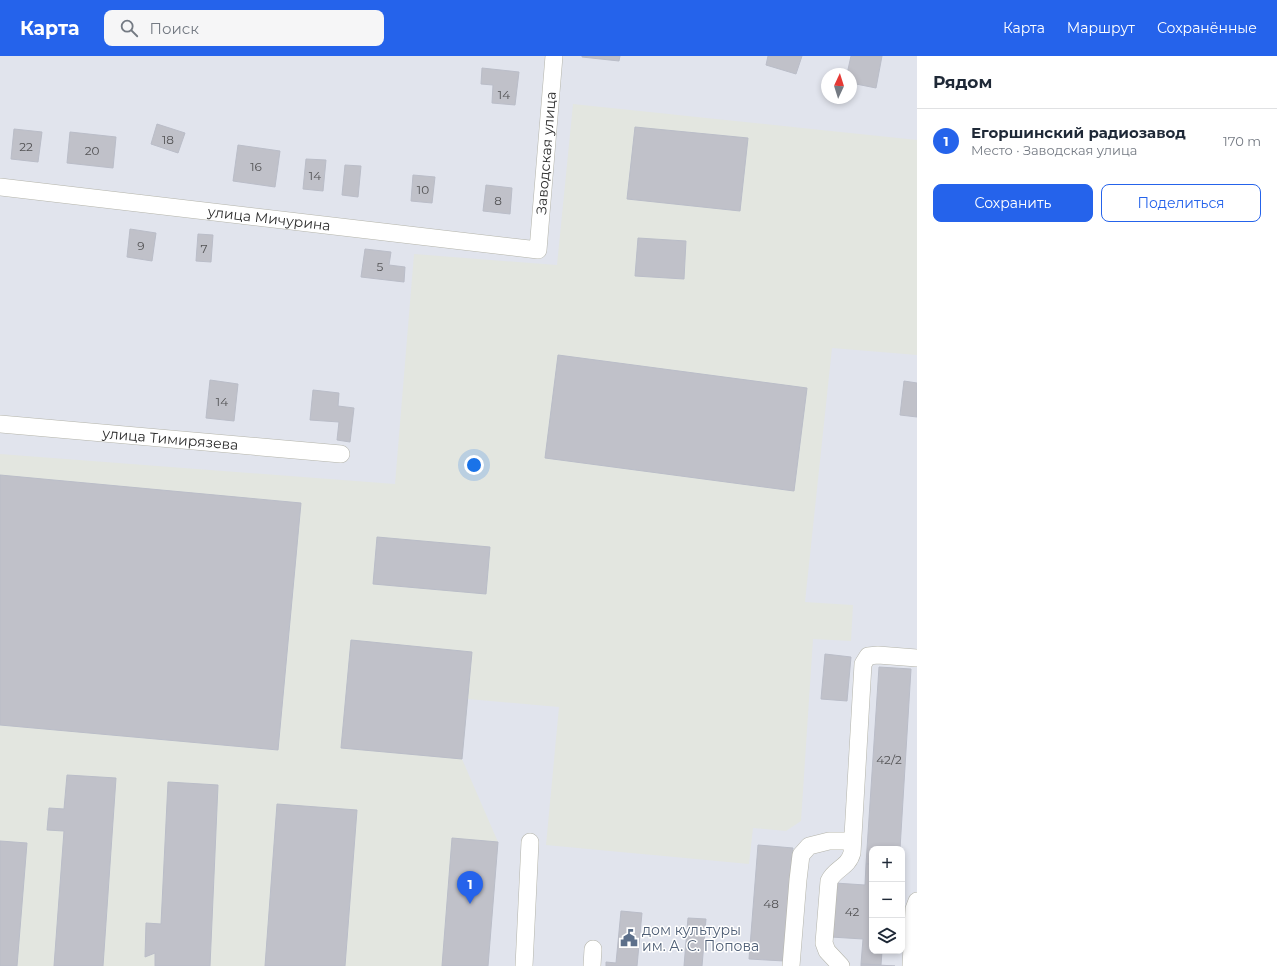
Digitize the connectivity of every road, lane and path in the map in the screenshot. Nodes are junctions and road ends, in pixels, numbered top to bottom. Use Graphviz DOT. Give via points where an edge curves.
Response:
graph roads {
  1 [pos="554,56"];
  2 [pos="0,187"];
  3 [pos="538,250"];
  4 [pos="0,424"];
  5 [pos="341,454"];
  6 [pos="917,658"];
  7 [pos="852,841"];
  8 [pos="530,842"];
  9 [pos="917,901"];
  10 [pos="593,949"];
  11 [pos="524,966"];
  12 [pos="592,966"];
  13 [pos="790,966"];
  14 [pos="841,966"];
  15 [pos="911,966"];
  1 -- 3 [label="street, Заводская улица"];
  2 -- 3 [label="street, улица Мичурина"];
  4 -- 5 [label="street, улица Тимирязева"];
  6 -- 7 [label="street" via="868,656 863,664"];
  7 -- 13 [label="street" via="829,841 809,846 801,855"];
  7 -- 14 [label="street" via="850,860 832,875 829,881 824,944"];
  8 -- 11 [label="street"];
  9 -- 15 [label="street" via="914,909"];
  10 -- 12 [label="street"];
}
